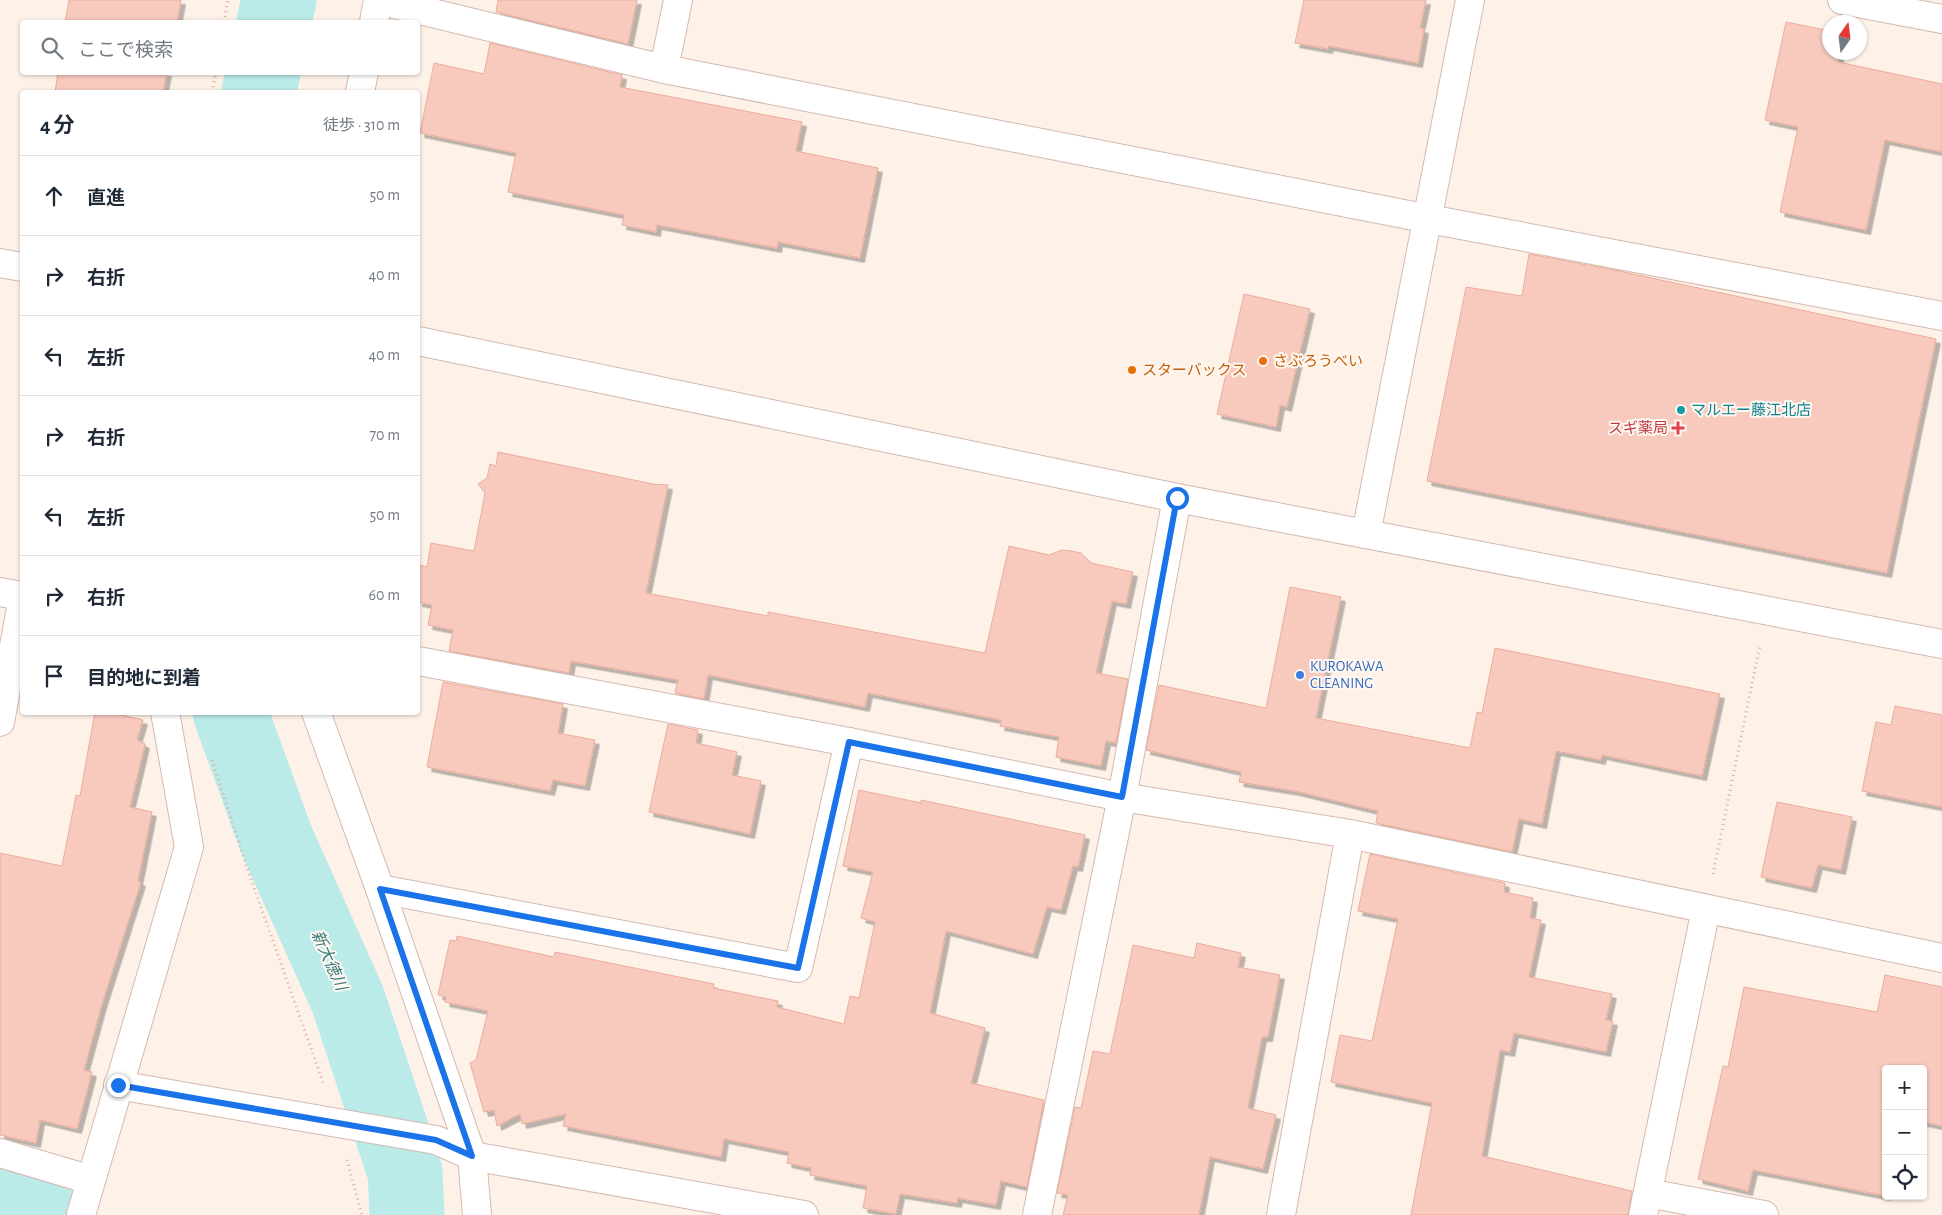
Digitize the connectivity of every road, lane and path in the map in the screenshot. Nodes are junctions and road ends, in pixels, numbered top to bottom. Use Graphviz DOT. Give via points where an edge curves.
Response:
graph roads {
  1 [pos="228,0"];
  2 [pos="378,0"];
  3 [pos="678,0"];
  4 [pos="1470,0"];
  5 [pos="1842,0"];
  6 [pos="1942,18"];
  7 [pos="224,20"];
  8 [pos="374,20"];
  9 [pos="664,69"];
  10 [pos="215,75"];
  11 [pos="363,75"];
  12 [pos="212,90"];
  13 [pos="360,90"];
  14 [pos="1429,219"];
  15 [pos="0,263"];
  16 [pos="20,267"];
  17 [pos="1942,316"];
  18 [pos="420,340"];
  19 [pos="1177,498"];
  20 [pos="1366,534"];
  21 [pos="0,592"];
  22 [pos="20,596"];
  23 [pos="1768,609"];
  24 [pos="20,614"];
  25 [pos="1942,644"];
  26 [pos="420,661"];
  27 [pos="166,715"];
  28 [pos="317,715"];
  29 [pos="0,722"];
  30 [pos="849,742"];
  31 [pos="210,751"];
  32 [pos="1122,797"];
  33 [pos="1350,834"];
  34 [pos="380,889"];
  35 [pos="1706,909"];
  36 [pos="1942,958"];
  37 [pos="118,1085"];
  38 [pos="338,1124"];
  39 [pos="0,1153"];
  40 [pos="472,1156"];
  41 [pos="91,1180"];
  42 [pos="1645,1204"];
  43 [pos="753,1211"];
  44 [pos="82,1212"];
  45 [pos="362,1215"];
  46 [pos="477,1215"];
  47 [pos="804,1215"];
  48 [pos="1037,1215"];
  49 [pos="1281,1215"];
  50 [pos="1764,1215"];
  1 -- 7 [label="path"];
  2 -- 8 [label="street"];
  2 -- 9 [label="street"];
  3 -- 9 [label="street"];
  4 -- 14 [label="street"];
  5 -- 6 [label="street"];
  9 -- 14 [label="street"];
  10 -- 12 [label="path"];
  11 -- 13 [label="street"];
  14 -- 17 [label="street"];
  14 -- 20 [label="street"];
  15 -- 16 [label="street"];
  18 -- 19 [label="street"];
  19 -- 20 [label="street"];
  19 -- 32 [label="street"];
  20 -- 23 [label="street"];
  21 -- 22 [label="street"];
  23 -- 25 [label="street"];
  23 -- 35 [label="path"];
  24 -- 29 [label="street"];
  26 -- 30 [label="street"];
  27 -- 37 [label="street" via="189,847"];
  28 -- 34 [label="street"];
  30 -- 32 [label="street"];
  30 -- 34 [label="street" via="798,968"];
  31 -- 38 [label="path" via="246,865"];
  32 -- 33 [label="street"];
  32 -- 48 [label="street"];
  33 -- 35 [label="street"];
  33 -- 49 [label="street"];
  34 -- 40 [label="street"];
  35 -- 36 [label="street"];
  35 -- 42 [label="street"];
  37 -- 38 [label="street"];
  37 -- 41 [label="street"];
  38 -- 40 [label="street" via="436,1140"];
  38 -- 45 [label="path"];
  39 -- 41 [label="street"];
  40 -- 43 [label="street"];
  40 -- 46 [label="street"];
  41 -- 44 [label="street"];
  42 -- 50 [label="street"];
  43 -- 47 [label="street"];
}
